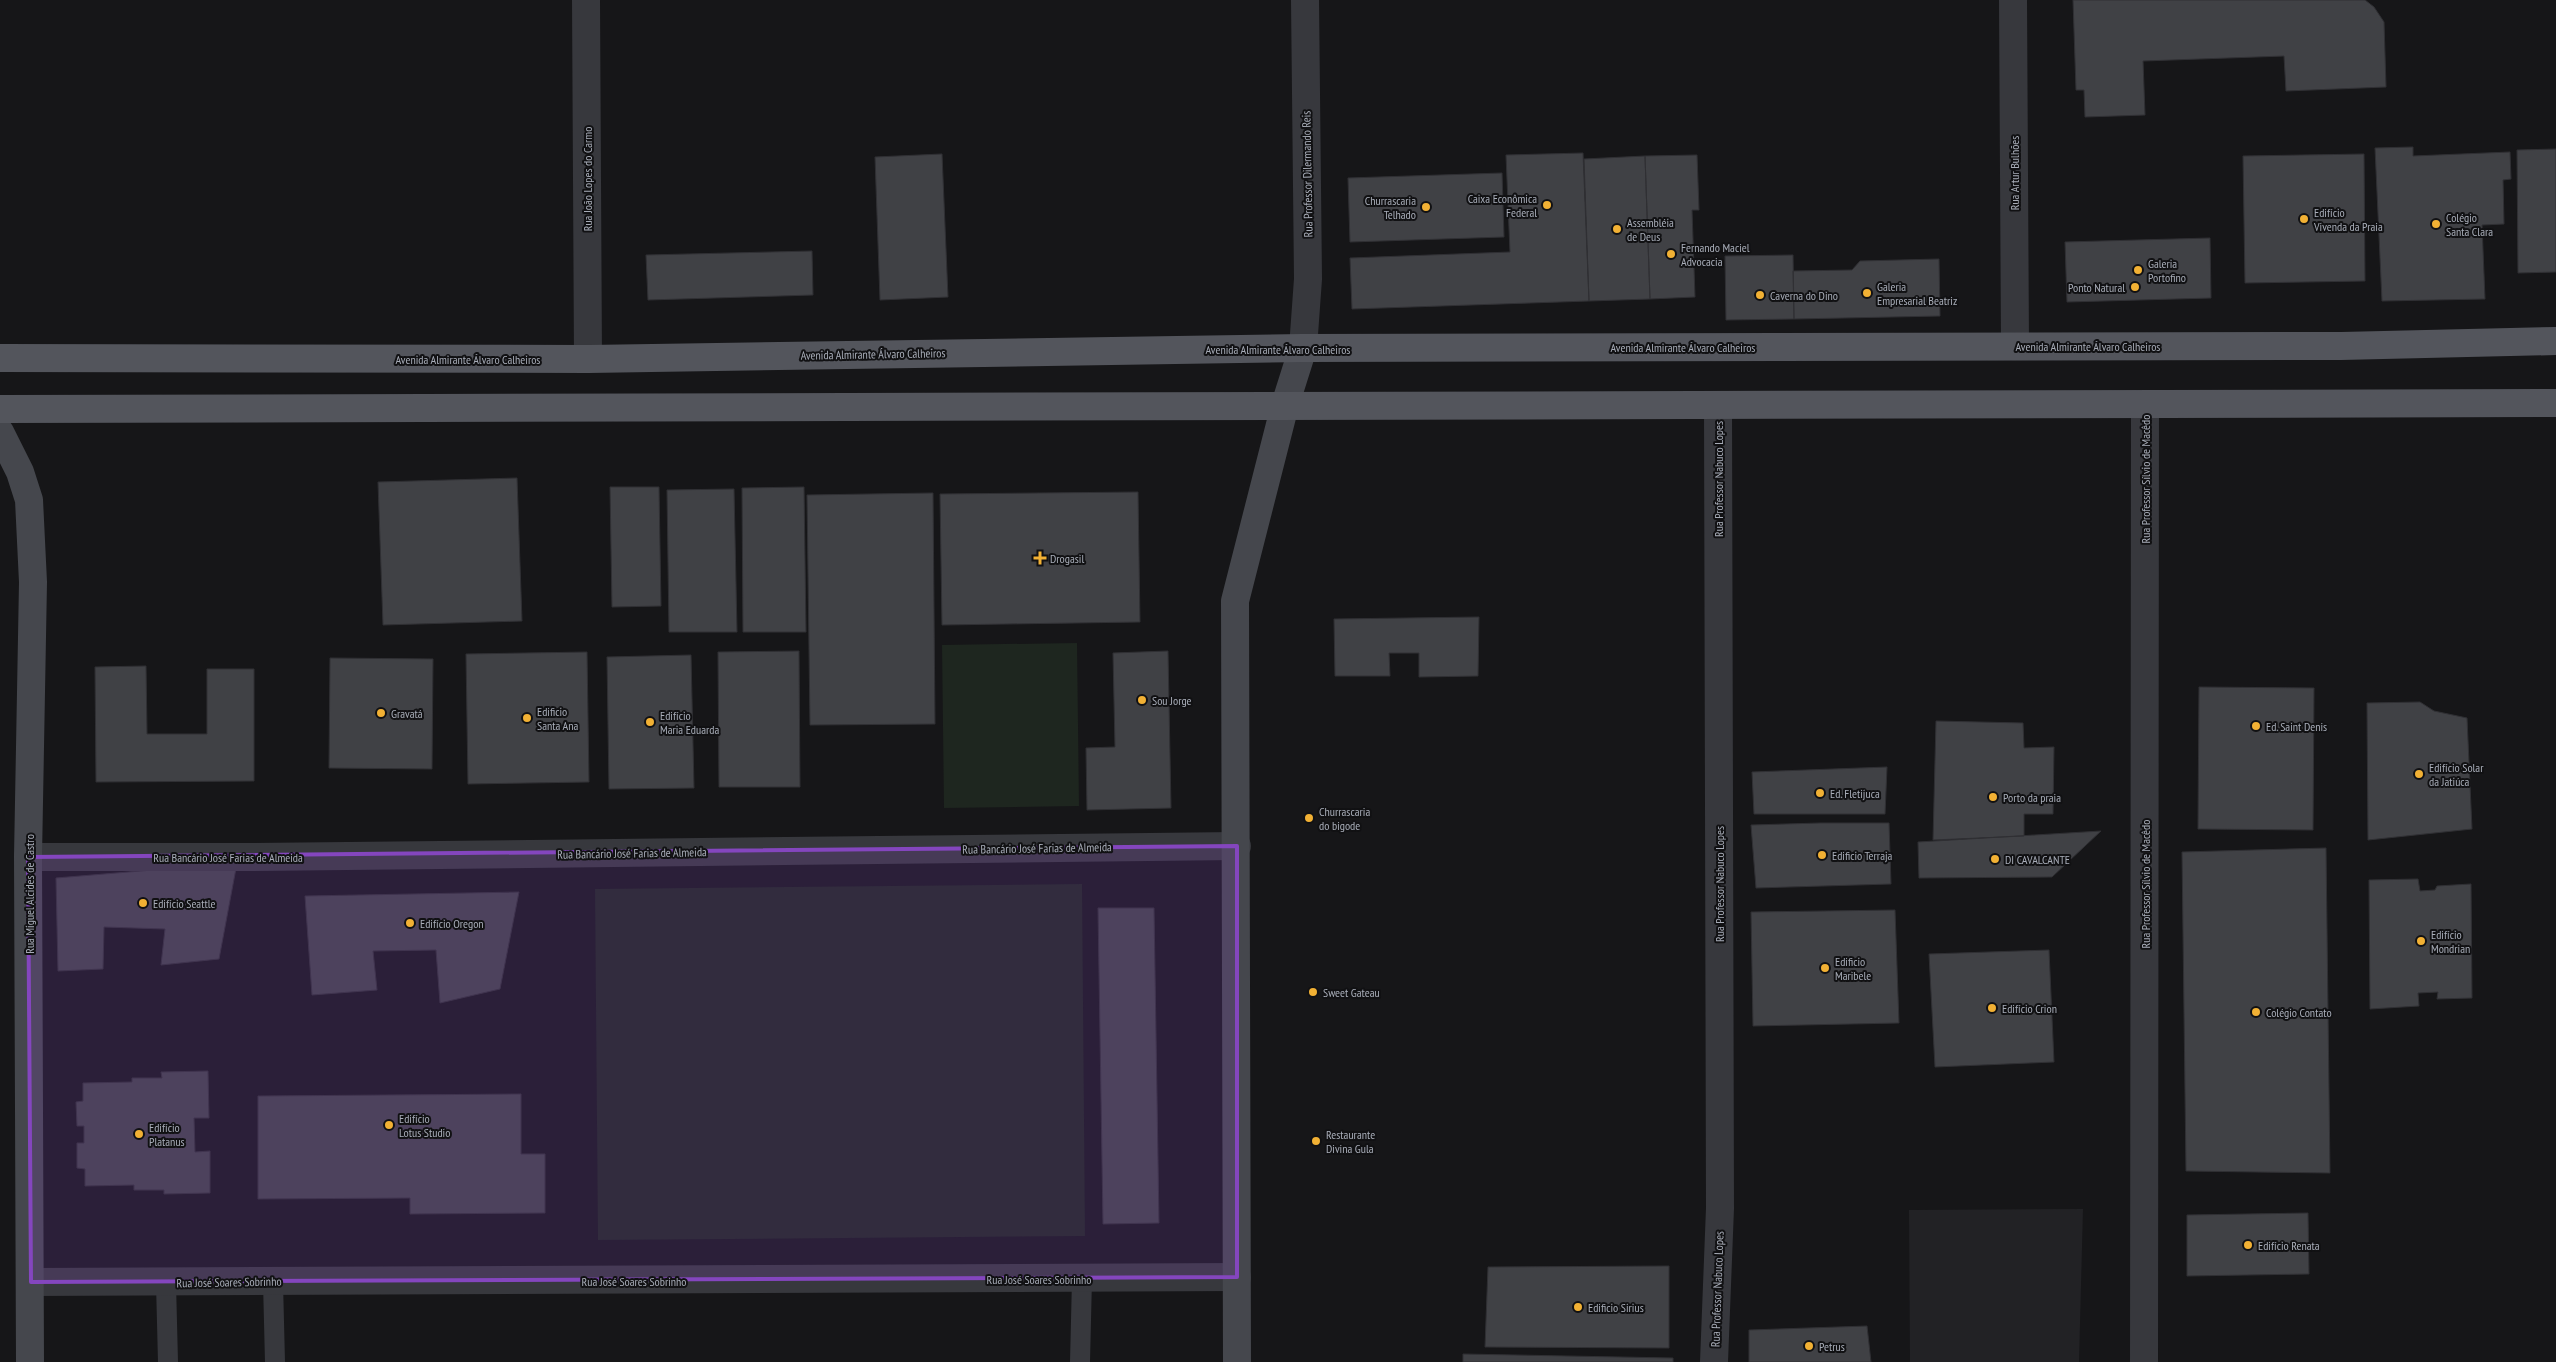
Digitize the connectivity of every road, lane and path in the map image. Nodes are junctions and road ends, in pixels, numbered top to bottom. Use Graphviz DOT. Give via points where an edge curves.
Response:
graph roads {
  1 [pos="586,0"];
  2 [pos="1305,0"];
  3 [pos="2013,0"];
  4 [pos="2556,341"];
  5 [pos="2015,346"];
  6 [pos="1303,348"];
  7 [pos="0,358"];
  8 [pos="588,359"];
  9 [pos="2556,403"];
  10 [pos="1284,405"];
  11 [pos="2145,405"];
  12 [pos="1718,406"];
  13 [pos="0,409"];
  14 [pos="0,432"];
  15 [pos="1237,846"];
  16 [pos="28,857"];
  17 [pos="1237,1277"];
  18 [pos="1082,1279"];
  19 [pos="30,1282"];
  20 [pos="273,1282"];
  21 [pos="166,1283"];
  22 [pos="30,1362"];
  23 [pos="168,1362"];
  24 [pos="275,1362"];
  25 [pos="1080,1362"];
  26 [pos="1237,1362"];
  27 [pos="1714,1362"];
  28 [pos="2144,1362"];
  1 -- 8 [label="street, Rua João Lopes do Carmo"];
  2 -- 6 [label="street, Rua Professor Dilermando Reis" via="1308,280"];
  3 -- 5 [label="street, Rua Artur Bulhões"];
  4 -- 5 [label="main road, Avenida Almirante Álvaro Calheiros" via="2340,346"];
  5 -- 6 [label="main road, Avenida Almirante Álvaro Calheiros"];
  6 -- 8 [label="main road, Avenida Almirante Álvaro Calheiros"];
  6 -- 10 [label="street"];
  7 -- 8 [label="main road, Avenida Almirante Álvaro Calheiros"];
  9 -- 11 [label="main road"];
  10 -- 12 [label="main road"];
  10 -- 13 [label="main road"];
  10 -- 15 [label="street" via="1235,601"];
  11 -- 12 [label="main road"];
  11 -- 28 [label="street, Rua Professor Sílvio de Macêdo"];
  12 -- 27 [label="street, Rua Professor Nabuco Lopes" via="1720,1208"];
  14 -- 16 [label="street, Rua Miguel Alcides de Castro" via="20,472 29,500 33,582"];
  15 -- 16 [label="street, Rua Bancário José Farias de Almeida"];
  15 -- 17 [label="street"];
  16 -- 19 [label="street, Rua Miguel Alcides de Castro"];
  17 -- 18 [label="street, Rua José Soares Sobrinho"];
  17 -- 26 [label="street"];
  18 -- 20 [label="street, Rua José Soares Sobrinho"];
  18 -- 25 [label="lane"];
  19 -- 21 [label="street, Rua José Soares Sobrinho"];
  19 -- 22 [label="street, Rua Miguel Alcides de Castro"];
  20 -- 21 [label="street, Rua José Soares Sobrinho"];
  20 -- 24 [label="lane"];
  21 -- 23 [label="lane"];
}
